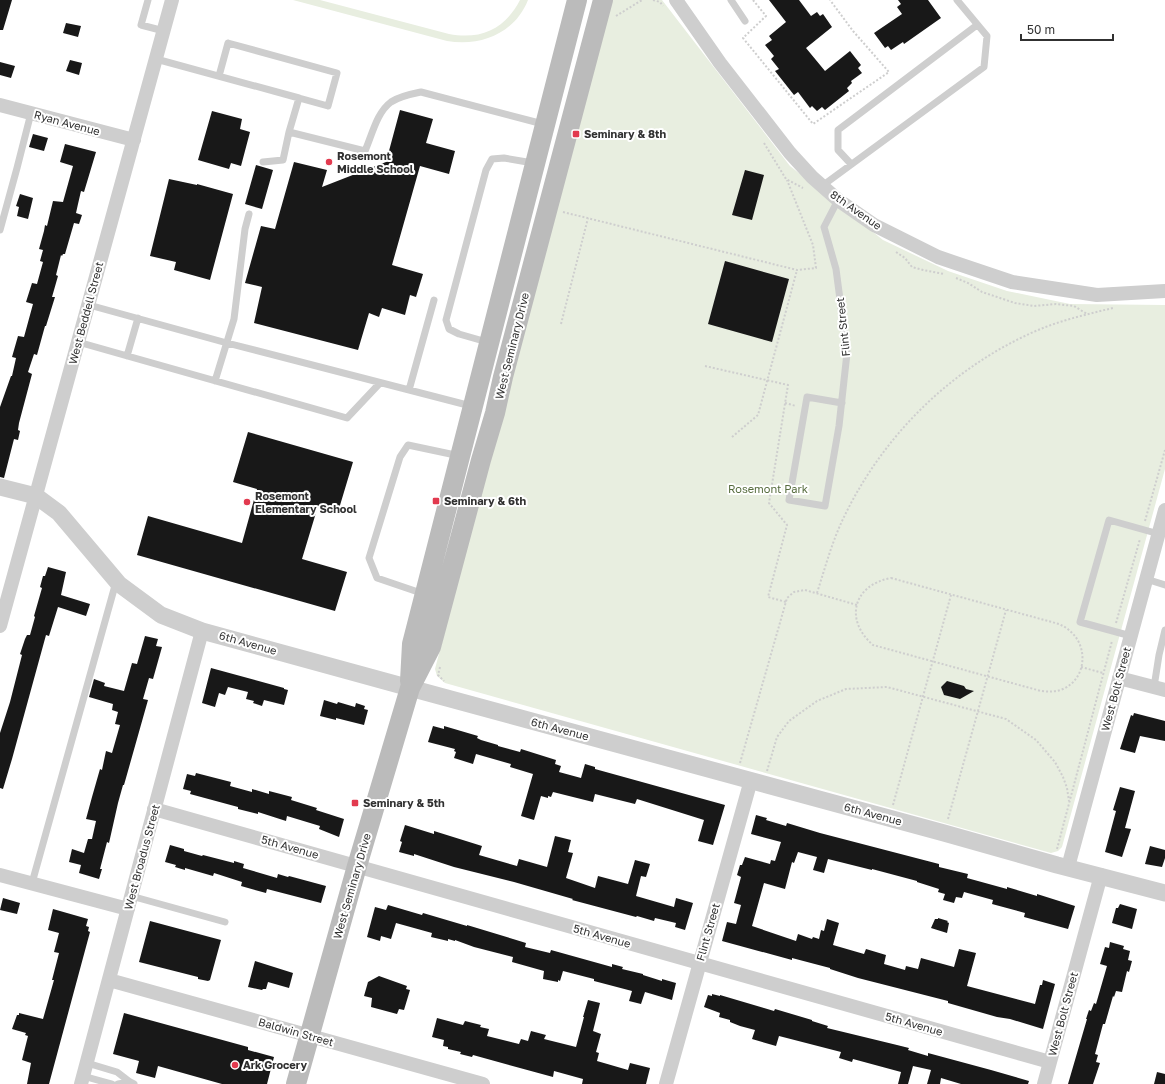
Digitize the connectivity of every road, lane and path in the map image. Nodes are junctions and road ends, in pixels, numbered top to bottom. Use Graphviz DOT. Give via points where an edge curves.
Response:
graph roads {
  1 [pos="148,0"];
  2 [pos="172,0"];
  3 [pos="577,0"];
  4 [pos="603,0"];
  5 [pos="642,0"];
  6 [pos="676,0"];
  7 [pos="731,0"];
  8 [pos="754,0"];
  9 [pos="830,0"];
  10 [pos="957,0"];
  11 [pos="616,16"];
  12 [pos="745,22"];
  13 [pos="977,25"];
  14 [pos="164,31"];
  15 [pos="156,59"];
  16 [pos="219,76"];
  17 [pos="299,98"];
  18 [pos="0,105"];
  19 [pos="31,113"];
  20 [pos="545,125"];
  21 [pos="289,132"];
  22 [pos="568,132"];
  23 [pos="134,140"];
  24 [pos="263,162"];
  25 [pos="535,163"];
  26 [pos="851,164"];
  27 [pos="786,179"];
  28 [pos="822,186"];
  29 [pos="838,200"];
  30 [pos="558,211"];
  31 [pos="249,214"];
  32 [pos="588,218"];
  33 [pos="0,230"];
  34 [pos="797,270"];
  35 [pos="1165,291"];
  36 [pos="434,300"];
  37 [pos="89,305"];
  38 [pos="1114,308"];
  39 [pos="138,318"];
  40 [pos="561,324"];
  41 [pos="78,342"];
  42 [pos="489,342"];
  43 [pos="227,343"];
  44 [pos="128,356"];
  45 [pos="705,366"];
  46 [pos="768,380"];
  47 [pos="215,381"];
  48 [pos="380,383"];
  49 [pos="409,390"];
  50 [pos="842,403"];
  51 [pos="473,407"];
  52 [pos="495,413"];
  53 [pos="732,437"];
  54 [pos="1165,450"];
  55 [pos="460,456"];
  56 [pos="0,487"];
  57 [pos="36,496"];
  58 [pos="1165,510"];
  59 [pos="1143,529"];
  60 [pos="1158,534"];
  61 [pos="1146,579"];
  62 [pos="116,581"];
  63 [pos="1165,585"];
  64 [pos="818,593"];
  65 [pos="424,594"];
  66 [pos="951,595"];
  67 [pos="786,602"];
  68 [pos="857,605"];
  69 [pos="1006,610"];
  70 [pos="0,626"];
  71 [pos="202,630"];
  72 [pos="1165,630"];
  73 [pos="1114,631"];
  74 [pos="1131,636"];
  75 [pos="1162,656"];
  76 [pos="442,660"];
  77 [pos="932,662"];
  78 [pos="1082,667"];
  79 [pos="1103,672"];
  80 [pos="987,677"];
  81 [pos="1119,678"];
  82 [pos="445,682"];
  83 [pos="410,688"];
  84 [pos="1159,688"];
  85 [pos="923,697"];
  86 [pos="978,712"];
  87 [pos="733,761"];
  88 [pos="760,776"];
  89 [pos="1069,802"];
  90 [pos="893,805"];
  91 [pos="154,809"];
  92 [pos="944,833"];
  93 [pos="357,866"];
  94 [pos="1062,866"];
  95 [pos="0,875"];
  96 [pos="1101,875"];
  97 [pos="32,883"];
  98 [pos="1165,893"];
  99 [pos="130,902"];
  100 [pos="225,922"];
  101 [pos="700,963"];
  102 [pos="109,980"];
  103 [pos="310,1036"];
  104 [pos="1050,1062"];
  105 [pos="84,1075"];
  106 [pos="132,1083"];
  107 [pos="112,1084"];
  108 [pos="118,1084"];
  109 [pos="296,1084"];
  110 [pos="483,1084"];
  111 [pos="666,1084"];
  112 [pos="1044,1084"];
  1 -- 14 [label="lane" via="141,25"];
  2 -- 14 [label="street, West Beddell Street"];
  3 -- 20 [label="main road, West Seminary Drive"];
  4 -- 22 [label="main road, West Seminary Drive"];
  5 -- 11 [label="path"];
  6 -- 28 [label="street, 8th Avenue" via="720,63 790,153"];
  7 -- 12 [label="lane"];
  8 -- 9 [label="path" via="766,16 743,38 813,124 889,72"];
  10 -- 13 [label="lane"];
  13 -- 26 [label="lane" via="987,36 984,67"];
  13 -- 26 [label="lane" via="838,130 838,150"];
  14 -- 15 [label="street, West Beddell Street"];
  15 -- 16 [label="lane"];
  15 -- 23 [label="street, West Beddell Street"];
  16 -- 17 [label="lane"];
  16 -- 17 [label="lane" via="228,43 337,73 328,106"];
  17 -- 21 [label="lane"];
  18 -- 19 [label="street, Ryan Avenue"];
  19 -- 23 [label="street, Ryan Avenue"];
  19 -- 33 [label="lane"];
  20 -- 21 [label="lane" via="421,92 408,94 391,102 381,113 365,150"];
  20 -- 22 [label="main road"];
  20 -- 25 [label="main road, West Seminary Drive"];
  21 -- 24 [label="lane" via="283,160"];
  22 -- 52 [label="main road, West Seminary Drive"];
  23 -- 37 [label="street, West Beddell Street"];
  25 -- 42 [label="main road, West Seminary Drive"];
  25 -- 42 [label="lane" via="504,158 492,159 486,170 446,320 449,329"];
  26 -- 28 [label="lane"];
  27 -- 34 [label="path" via="812,245 816,268"];
  28 -- 29 [label="street, 8th Avenue"];
  29 -- 35 [label="street, 8th Avenue" via="874,225 938,256 1012,282 1097,295"];
  29 -- 50 [label="lane, Flint Street" via="824,227 836,269 847,353"];
  30 -- 32 [label="path"];
  31 -- 43 [label="lane" via="234,319"];
  32 -- 34 [label="path"];
  32 -- 40 [label="path"];
  34 -- 46 [label="path"];
  36 -- 49 [label="lane"];
  37 -- 39 [label="lane"];
  37 -- 41 [label="street, West Beddell Street"];
  38 -- 64 [label="path" via="1062,321 1014,341 970,368 929,400 895,437 866,476 843,520"];
  39 -- 43 [label="lane"];
  39 -- 44 [label="lane"];
  41 -- 44 [label="lane"];
  41 -- 57 [label="street, West Beddell Street"];
  42 -- 51 [label="main road, West Seminary Drive"];
  43 -- 47 [label="lane"];
  43 -- 48 [label="lane"];
  44 -- 47 [label="lane"];
  45 -- 46 [label="path"];
  46 -- 53 [label="path" via="758,416"];
  46 -- 67 [label="path" via="788,385 769,503 787,525 768,597"];
  47 -- 48 [label="lane" via="346,418"];
  48 -- 49 [label="lane"];
  49 -- 51 [label="lane"];
  50 -- 50 [label="lane, Flint Street" via="807,397 789,500 825,506"];
  51 -- 52 [label="main road"];
  51 -- 55 [label="main road, West Seminary Drive"];
  52 -- 83 [label="main road, West Seminary Drive" via="431,647"];
  54 -- 59 [label="path"];
  55 -- 65 [label="main road, West Seminary Drive"];
  55 -- 65 [label="lane" via="408,446 400,457 369,558 378,578"];
  56 -- 57 [label="street, 6th Avenue"];
  57 -- 62 [label="street, 6th Avenue" via="59,513"];
  57 -- 70 [label="street, West Beddell Street"];
  58 -- 60 [label="street, West Bolt Street"];
  59 -- 60 [label="lane"];
  59 -- 73 [label="path"];
  59 -- 73 [label="lane" via="1109,520 1080,622"];
  60 -- 61 [label="street, West Bolt Street"];
  61 -- 63 [label="lane"];
  61 -- 74 [label="street, West Bolt Street"];
  62 -- 71 [label="street, 6th Avenue" via="161,615"];
  62 -- 97 [label="lane"];
  64 -- 67 [label="path" via="805,590 794,592"];
  64 -- 68 [label="path"];
  65 -- 83 [label="main road, West Seminary Drive" via="412,644"];
  66 -- 68 [label="path" via="891,578 880,580 870,586 862,594"];
  66 -- 69 [label="path"];
  66 -- 77 [label="path"];
  67 -- 87 [label="path" via="740,763"];
  68 -- 77 [label="path" via="858,628 864,638 873,645"];
  69 -- 78 [label="path" via="1059,624 1070,630 1082,649"];
  69 -- 80 [label="path"];
  71 -- 83 [label="street, 6th Avenue"];
  71 -- 91 [label="street, West Broadus Street"];
  72 -- 75 [label="lane"];
  73 -- 74 [label="lane"];
  73 -- 79 [label="path"];
  74 -- 81 [label="street, West Bolt Street"];
  75 -- 84 [label="lane"];
  76 -- 82 [label="path" via="438,675"];
  77 -- 80 [label="path"];
  77 -- 85 [label="path"];
  78 -- 79 [label="path"];
  78 -- 80 [label="path" via="1073,682 1064,689 1052,692"];
  79 -- 89 [label="path"];
  80 -- 86 [label="path"];
  81 -- 84 [label="street"];
  81 -- 94 [label="street, West Bolt Street"];
  83 -- 88 [label="street, 6th Avenue"];
  83 -- 93 [label="main road, West Seminary Drive"];
  85 -- 86 [label="path"];
  85 -- 88 [label="path" via="887,687 846,689 817,701 789,721 777,737"];
  85 -- 90 [label="path"];
  86 -- 89 [label="path" via="1006,719 1036,740 1064,776"];
  86 -- 92 [label="path"];
  88 -- 92 [label="street, 6th Avenue"];
  88 -- 101 [label="street, Flint Street"];
  89 -- 94 [label="path" via="1057,848"];
  91 -- 93 [label="street, 5th Avenue"];
  91 -- 99 [label="street, West Broadus Street"];
  92 -- 94 [label="street, 6th Avenue"];
  93 -- 101 [label="street, 5th Avenue"];
  93 -- 103 [label="main road, West Seminary Drive"];
  94 -- 96 [label="street, 6th Avenue"];
  95 -- 97 [label="street"];
  96 -- 98 [label="street, 6th Avenue"];
  96 -- 104 [label="street, West Bolt Street"];
  97 -- 99 [label="street"];
  99 -- 100 [label="lane"];
  99 -- 102 [label="street, West Broadus Street"];
  101 -- 104 [label="street, 5th Avenue"];
  101 -- 111 [label="street, Flint Street"];
  102 -- 103 [label="street, Baldwin Street"];
  102 -- 105 [label="street, West Broadus Street"];
  103 -- 109 [label="main road, West Seminary Drive"];
  103 -- 110 [label="street, Baldwin Street"];
  104 -- 112 [label="street, West Bolt Street"];
  105 -- 106 [label="lane" via="117,1072"];
  105 -- 107 [label="lane"];
  106 -- 108 [label="lane"];
}
